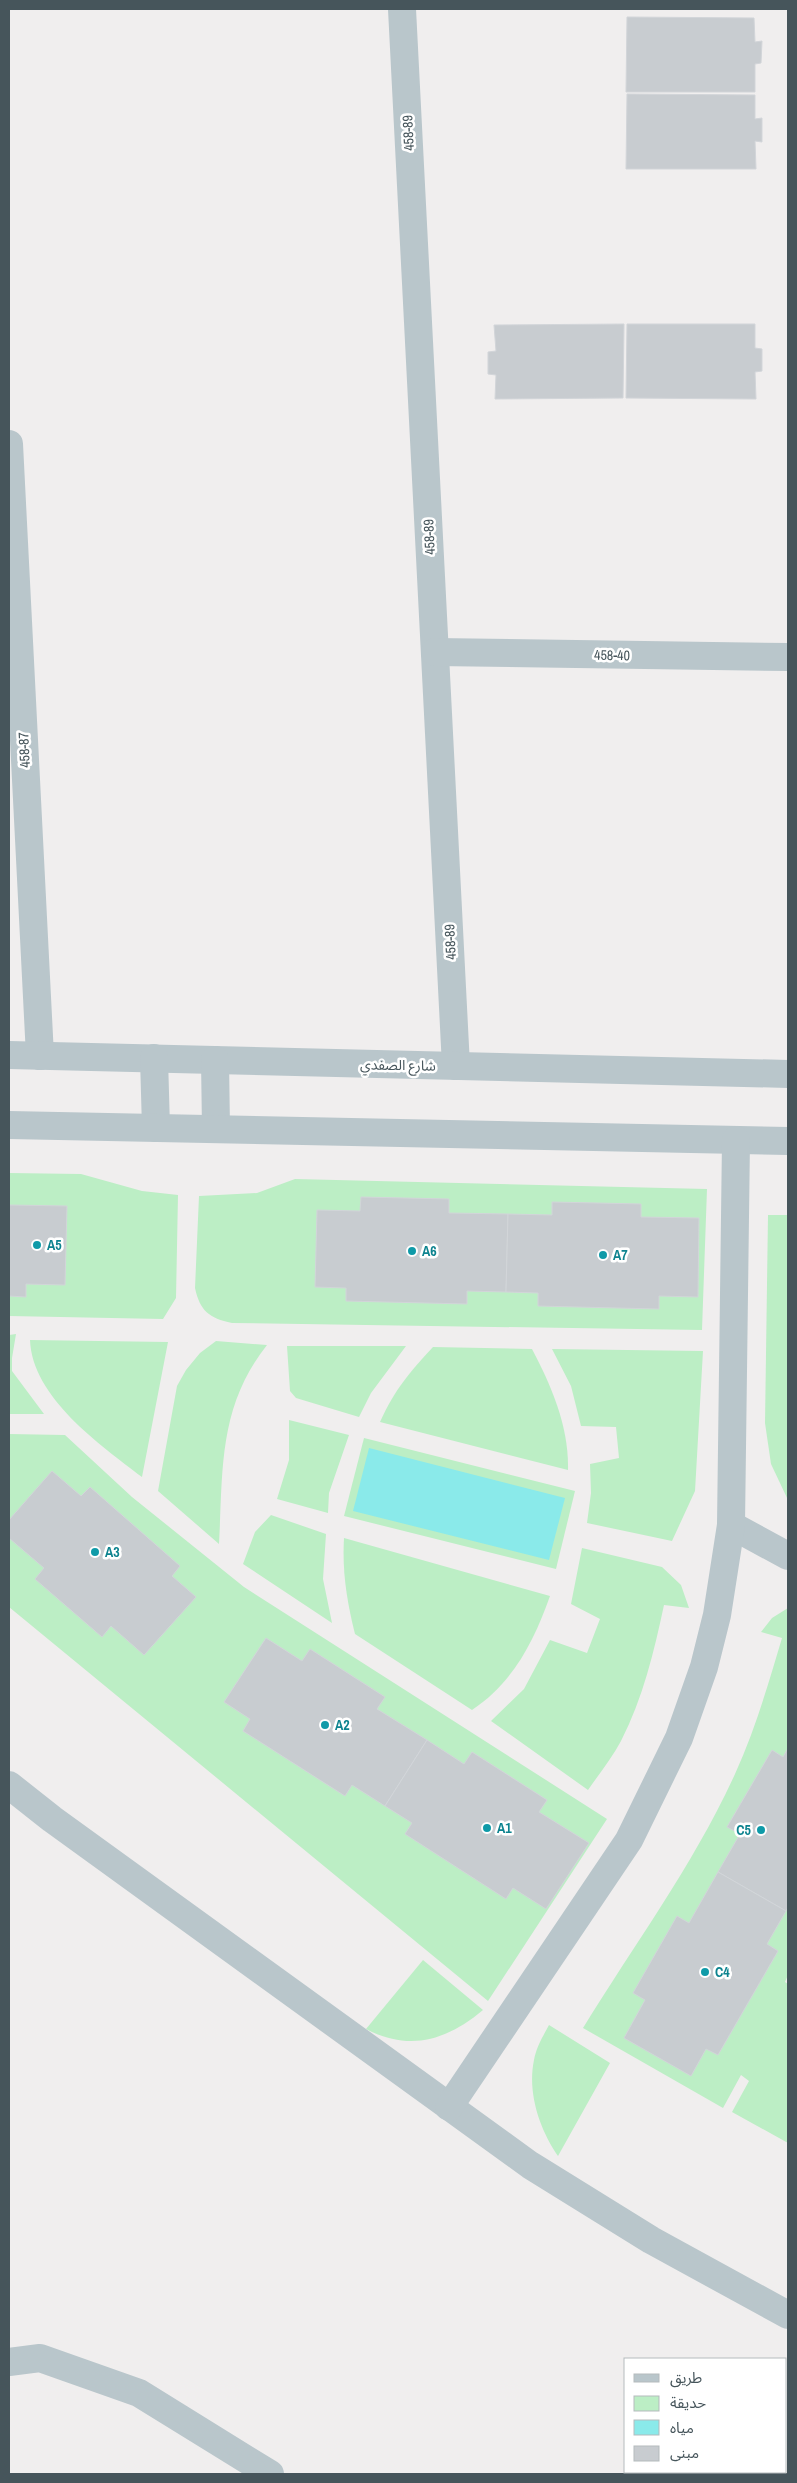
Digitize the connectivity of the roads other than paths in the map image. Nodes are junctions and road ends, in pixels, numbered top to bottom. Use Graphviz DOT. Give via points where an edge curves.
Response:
graph roads {
  1 [pos="402,9"];
  2 [pos="9,444"];
  3 [pos="435,652"];
  4 [pos="788,657"];
  5 [pos="9,1056"];
  6 [pos="40,1056"];
  7 [pos="154,1058"];
  8 [pos="215,1060"];
  9 [pos="456,1066"];
  10 [pos="788,1074"];
  11 [pos="9,1125"];
  12 [pos="156,1128"];
  13 [pos="216,1129"];
  14 [pos="736,1140"];
  15 [pos="788,1141"];
  16 [pos="731,1525"];
  17 [pos="788,1556"];
  18 [pos="9,1785"];
  19 [pos="449,2107"];
  20 [pos="788,2315"];
  21 [pos="9,2362"];
  22 [pos="244,2468"];
  23 [pos="270,2474"];
  1 -- 3 [label="street, 458-89"];
  2 -- 6 [label="street, 458-87"];
  3 -- 4 [label="street, 458-40"];
  3 -- 9 [label="street, 458-89"];
  5 -- 6 [label="street, شارع الصفدي"];
  6 -- 7 [label="street, شارع الصفدي"];
  7 -- 8 [label="street, شارع الصفدي"];
  7 -- 12 [label="street"];
  8 -- 9 [label="street, شارع الصفدي"];
  8 -- 13 [label="street"];
  9 -- 10 [label="street, شارع الصفدي"];
  11 -- 12 [label="street"];
  12 -- 13 [label="street"];
  13 -- 14 [label="street"];
  14 -- 15 [label="street"];
  14 -- 16 [label="street"];
  16 -- 17 [label="street"];
  16 -- 19 [label="street" via="717,1615 704,1667 679,1738 629,1840"];
  18 -- 19 [label="street"];
  19 -- 20 [label="street" via="530,2165 652,2240"];
  21 -- 22 [label="street" via="40,2358 139,2393"];
  22 -- 23 [label="street"];
}
